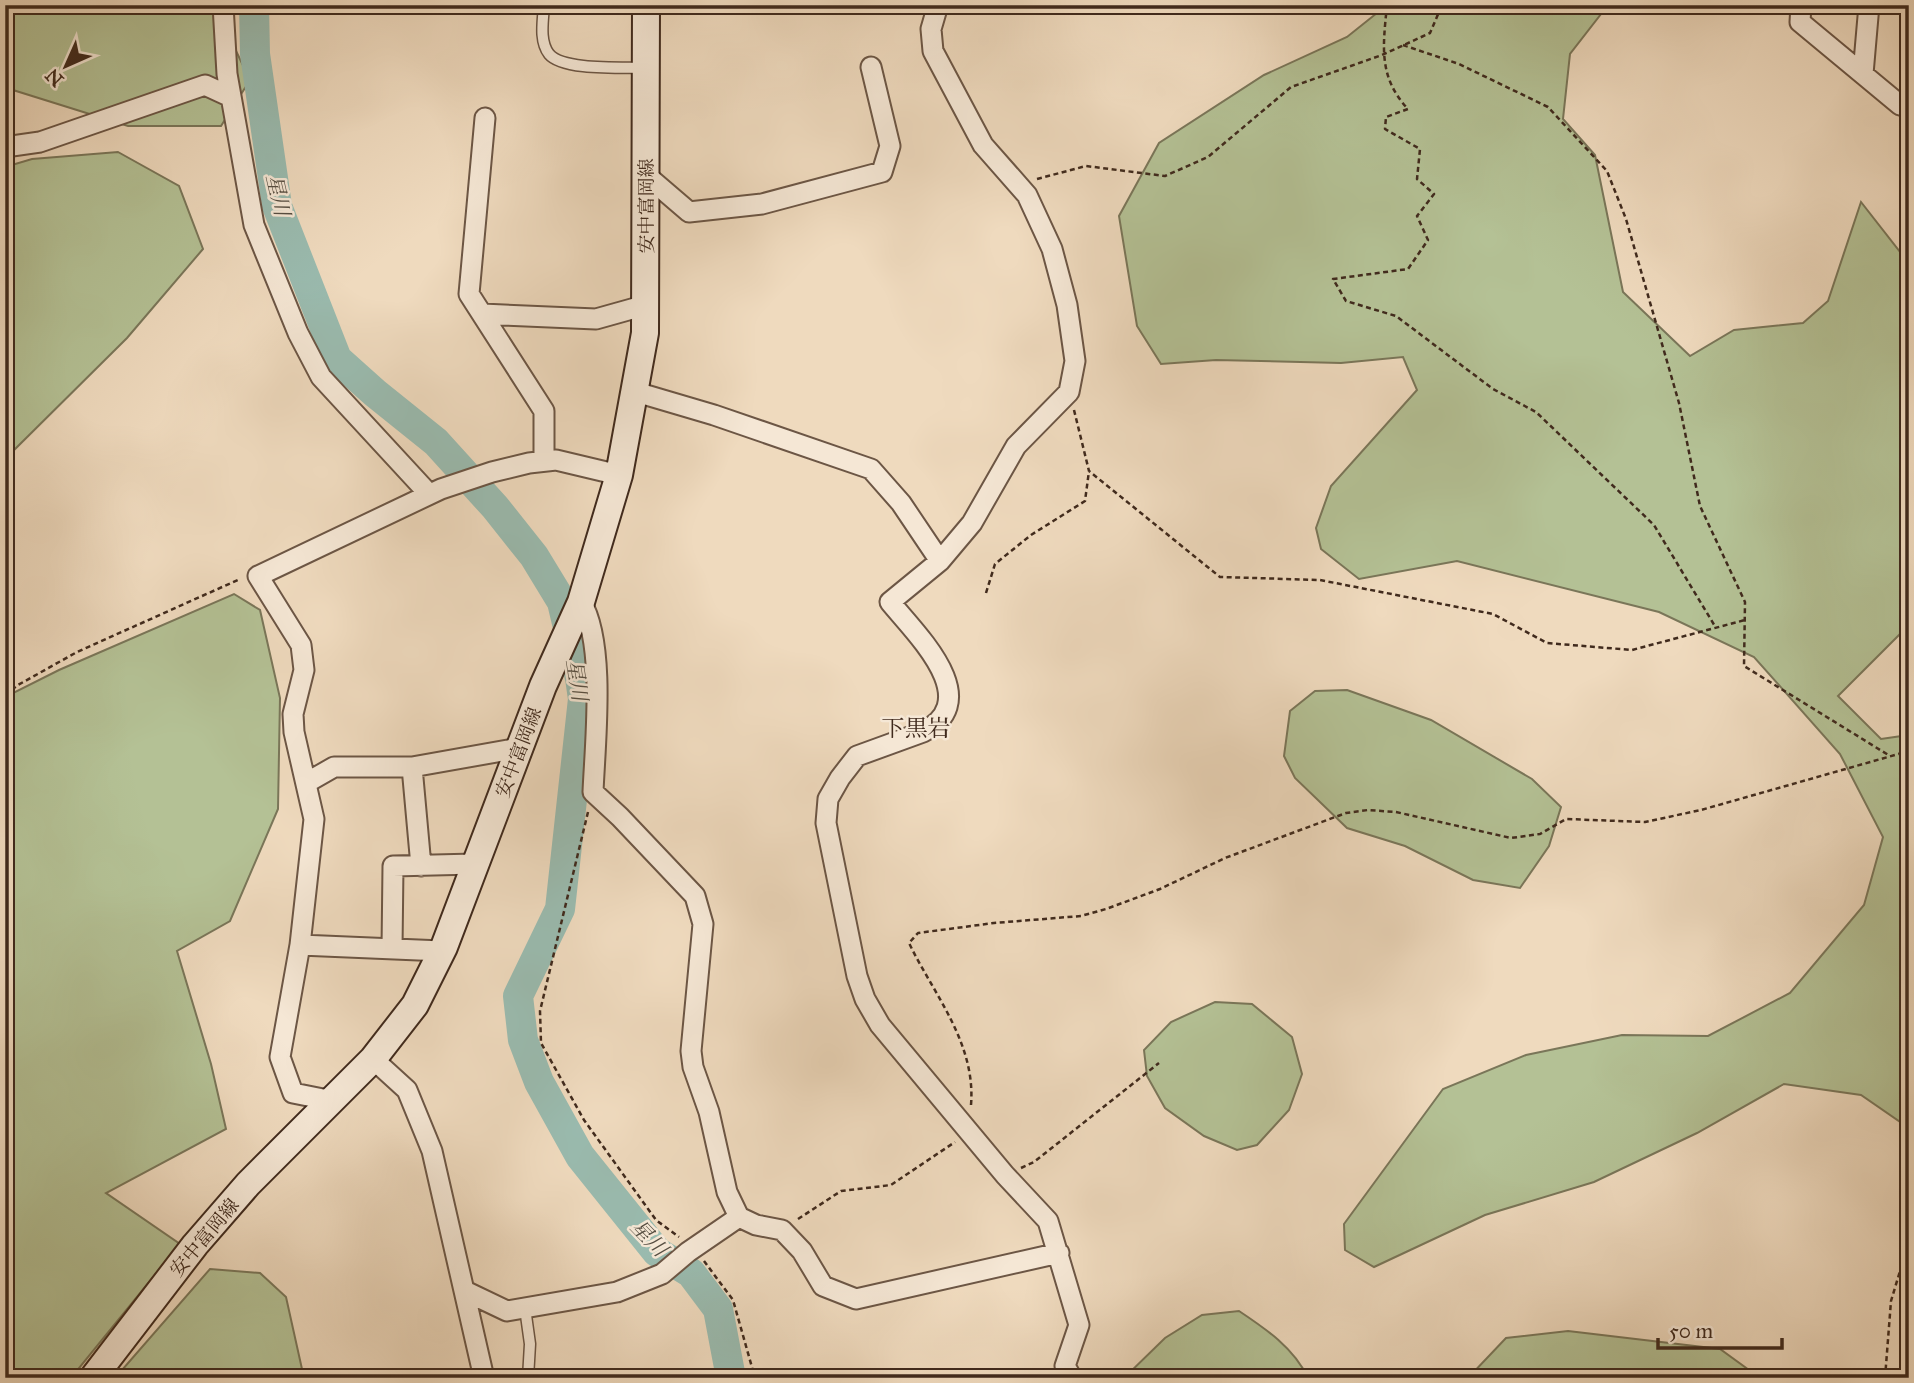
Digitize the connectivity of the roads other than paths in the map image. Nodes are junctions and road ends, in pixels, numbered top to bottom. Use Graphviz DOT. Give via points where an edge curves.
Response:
graph roads {
  1 [pos="223,5"];
  2 [pos="544,5"];
  3 [pos="646,5"];
  4 [pos="938,5"];
  5 [pos="1801,5"];
  6 [pos="1869,5"];
  7 [pos="871,67"];
  8 [pos="646,68"];
  9 [pos="1863,74"];
  10 [pos="231,97"];
  11 [pos="1909,106"];
  12 [pos="485,118"];
  13 [pos="5,147"];
  14 [pos="647,176"];
  15 [pos="646,305"];
  16 [pos="482,314"];
  17 [pos="636,392"];
  18 [pos="544,461"];
  19 [pos="620,475"];
  20 [pos="435,492"];
  21 [pos="940,561"];
  22 [pos="580,606"];
  23 [pos="519,748"];
  24 [pos="412,767"];
  25 [pos="306,783"];
  26 [pos="475,864"];
  27 [pos="421,866"];
  28 [pos="300,945"];
  29 [pos="391,949"];
  30 [pos="442,951"];
  31 [pos="373,1059"];
  32 [pos="333,1101"];
  33 [pos="739,1217"];
  34 [pos="1059,1253"];
  35 [pos="465,1291"];
  36 [pos="525,1308"];
  37 [pos="93,1378"];
  38 [pos="484,1378"];
  39 [pos="528,1378"];
  40 [pos="1072,1378"];
  1 -- 10 [label="street"];
  2 -- 8 [label="lane" via="543,37 549,53 560,62"];
  3 -- 8 [label="main road, 安中富岡線"];
  4 -- 21 [label="street" via="933,51 984,145 1027,195 1052,249 1075,361 1069,392 1016,446 972,523"];
  5 -- 9 [label="street" via="1800,22"];
  6 -- 9 [label="street"];
  7 -- 14 [label="street" via="890,146 882,172 762,204 689,212"];
  8 -- 14 [label="main road, 安中富岡線"];
  9 -- 11 [label="street" via="1899,105"];
  10 -- 13 [label="street" via="205,85 40,142"];
  10 -- 20 [label="street" via="254,225 298,333 321,377"];
  12 -- 16 [label="street" via="469,294"];
  14 -- 15 [label="main road, 安中富岡線"];
  15 -- 16 [label="street" via="596,319"];
  15 -- 17 [label="main road, 安中富岡線"];
  16 -- 18 [label="street" via="544,411"];
  17 -- 19 [label="main road, 安中富岡線"];
  17 -- 21 [label="street" via="872,469"];
  18 -- 19 [label="street"];
  18 -- 20 [label="street" via="492,472"];
  19 -- 22 [label="main road, 安中富岡線"];
  20 -- 25 [label="street" via="258,576 301,645 304,670 293,713"];
  21 -- 34 [label="street" via="890,602 939,663 949,693 945,714 923,732 857,756 828,799 826,822 865,999 880,1025 1048,1221"];
  22 -- 23 [label="main road, 安中富岡線"];
  22 -- 33 [label="street" via="589,615 597,694 593,792 695,896 704,924 691,1051 727,1192"];
  23 -- 24 [label="street"];
  23 -- 26 [label="main road, 安中富岡線"];
  24 -- 25 [label="street" via="334,768"];
  24 -- 27 [label="street"];
  25 -- 28 [label="street" via="314,819"];
  26 -- 27 [label="street"];
  26 -- 30 [label="main road, 安中富岡線"];
  27 -- 29 [label="street" via="393,866"];
  28 -- 29 [label="street"];
  28 -- 32 [label="street" via="280,1057 293,1093"];
  29 -- 30 [label="street"];
  30 -- 31 [label="main road, 安中富岡線" via="415,1005"];
  31 -- 32 [label="main road, 安中富岡線"];
  31 -- 35 [label="street" via="407,1090 424,1128"];
  32 -- 37 [label="main road, 安中富岡線" via="248,1184 195,1245"];
  33 -- 34 [label="street" via="782,1230 802,1251 823,1286 856,1299"];
  33 -- 36 [label="street" via="662,1273 617,1293"];
  34 -- 40 [label="street" via="1079,1325 1065,1366"];
  35 -- 36 [label="street" via="507,1311"];
  35 -- 38 [label="street"];
  36 -- 39 [label="lane"];
}
